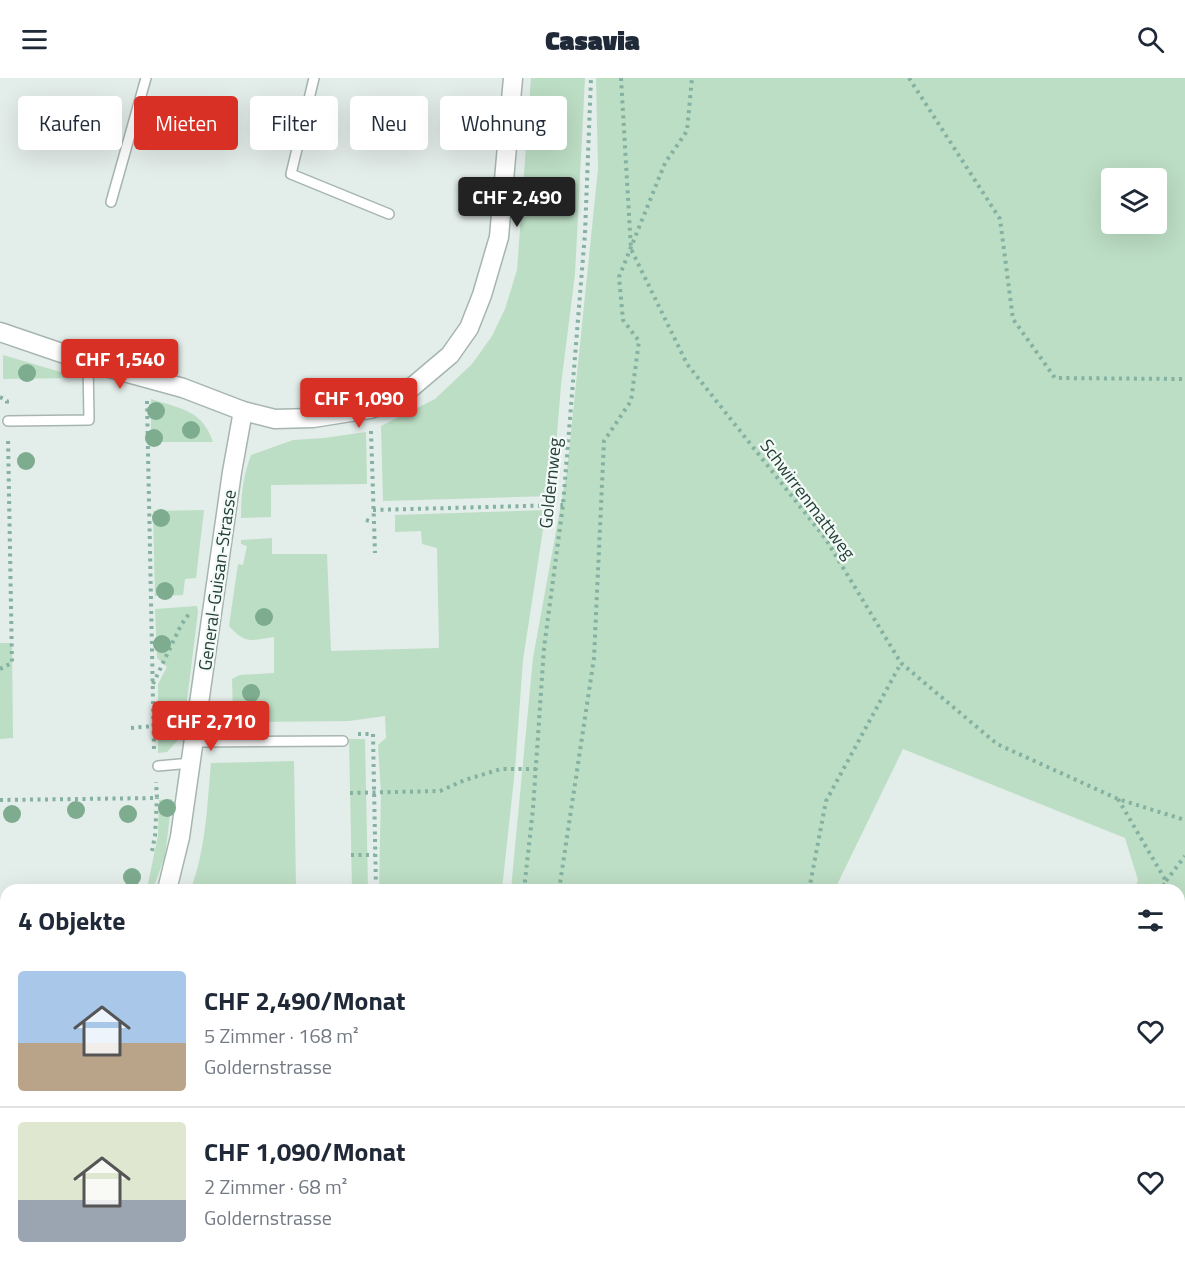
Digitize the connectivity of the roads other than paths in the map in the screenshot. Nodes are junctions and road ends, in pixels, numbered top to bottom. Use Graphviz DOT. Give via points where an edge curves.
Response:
graph roads {
  1 [pos="146,78"];
  2 [pos="314,78"];
  3 [pos="513,78"];
  4 [pos="111,202"];
  5 [pos="389,214"];
  6 [pos="0,332"];
  7 [pos="88,362"];
  8 [pos="243,411"];
  9 [pos="8,421"];
  10 [pos="343,741"];
  11 [pos="195,742"];
  12 [pos="156,761"];
  13 [pos="191,763"];
  14 [pos="168,884"];
  1 -- 4 [label="lane"];
  2 -- 5 [label="lane" via="291,174"];
  3 -- 8 [label="street" via="499,237 469,328 450,355 398,399 370,409 313,418 275,418"];
  6 -- 7 [label="street"];
  7 -- 8 [label="street" via="183,388"];
  7 -- 9 [label="lane" via="89,420"];
  8 -- 11 [label="street, General-Guisan-Strasse"];
  10 -- 11 [label="lane"];
  11 -- 13 [label="street, General-Guisan-Strasse"];
  12 -- 13 [label="lane"];
  13 -- 14 [label="street, General-Guisan-Strasse"];
}
